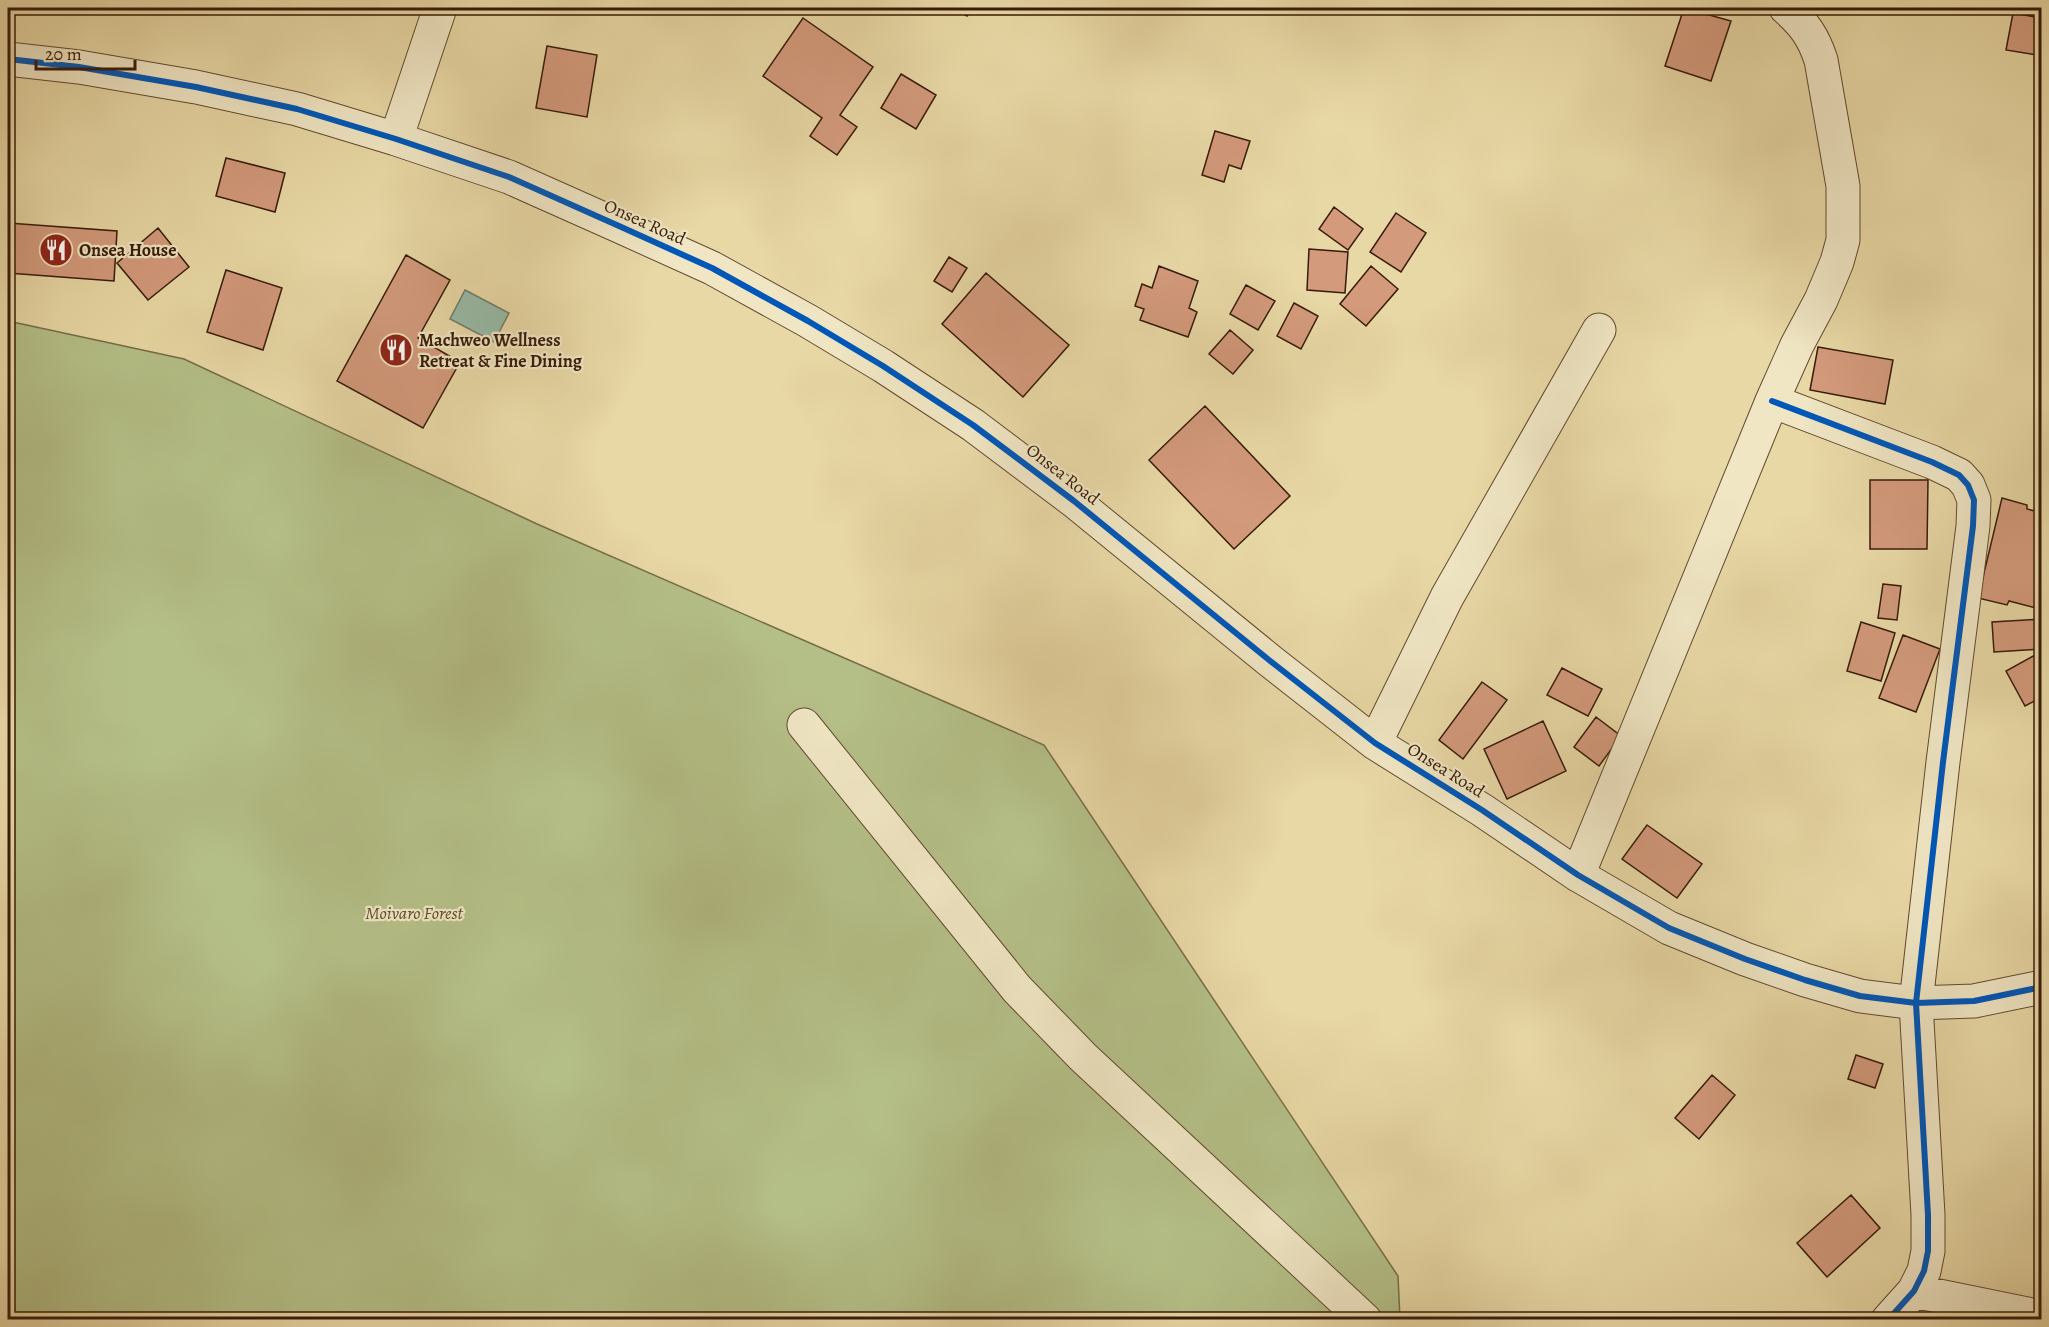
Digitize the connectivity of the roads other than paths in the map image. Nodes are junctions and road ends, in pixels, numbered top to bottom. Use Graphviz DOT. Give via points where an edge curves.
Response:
graph roads {
  1 [pos="440,8"];
  2 [pos="1786,8"];
  3 [pos="8,58"];
  4 [pos="396,139"];
  5 [pos="1599,330"];
  6 [pos="1772,400"];
  7 [pos="804,724"];
  8 [pos="1376,743"];
  9 [pos="1578,875"];
  10 [pos="2042,987"];
  11 [pos="1916,1003"];
  12 [pos="1914,1291"];
  13 [pos="2042,1317"];
  14 [pos="1365,1320"];
  15 [pos="1888,1320"];
  1 -- 4 [label="street"];
  2 -- 6 [label="street" via="1814,40 1821,60 1843,186 1844,215 1843,240 1836,262"];
  3 -- 4 [label="street, Onsea Road" via="196,87 297,109"];
  4 -- 8 [label="street, Onsea Road" via="509,177 691,259 883,366 974,425 1074,501"];
  5 -- 8 [label="street" via="1447,597"];
  6 -- 9 [label="street"];
  6 -- 11 [label="street" via="1959,475 1974,500"];
  7 -- 14 [label="street" via="1017,988 1083,1057"];
  8 -- 9 [label="street, Onsea Road"];
  9 -- 11 [label="street, Onsea Road" via="1669,928 1745,959 1860,996"];
  10 -- 11 [label="street, Onsea Road" via="1974,1001"];
  11 -- 12 [label="street" via="1928,1251"];
  12 -- 13 [label="street"];
  12 -- 15 [label="street"];
}
